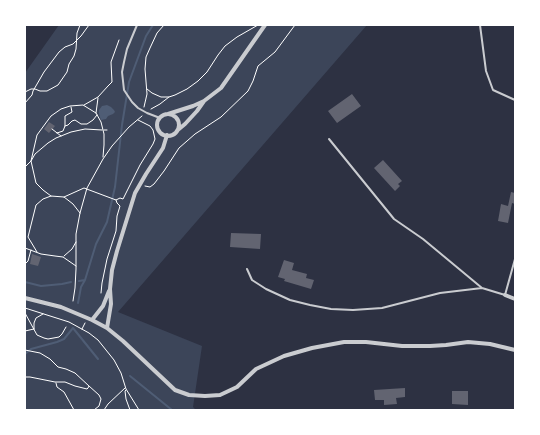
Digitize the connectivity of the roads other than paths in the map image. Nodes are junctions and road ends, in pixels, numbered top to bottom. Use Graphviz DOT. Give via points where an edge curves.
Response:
graph roads {
  1 [pos="137,25"];
  2 [pos="265,25"];
  3 [pos="480,25"];
  4 [pos="204,100"];
  5 [pos="515,100"];
  6 [pos="168,114"];
  7 [pos="160,118"];
  8 [pos="179,129"];
  9 [pos="167,136"];
  10 [pos="328,139"];
  11 [pos="515,259"];
  12 [pos="247,269"];
  13 [pos="482,288"];
  14 [pos="110,289"];
  15 [pos="505,295"];
  16 [pos="25,298"];
  17 [pos="515,299"];
  18 [pos="92,320"];
  19 [pos="107,328"];
  20 [pos="515,350"];
  1 -- 7 [label="lane" via="124,62 124,90 138,108"];
  2 -- 4 [label="street" via="221,88"];
  3 -- 5 [label="lane" via="486,71 493,90"];
  4 -- 6 [label="street"];
  4 -- 8 [label="street"];
  6 -- 7 [label="street"];
  6 -- 8 [label="street" via="177,118"];
  7 -- 9 [label="street" via="158,129"];
  8 -- 9 [label="street"];
  9 -- 14 [label="street" via="163,148 135,194 117,251"];
  10 -- 13 [label="lane" via="394,219 423,239"];
  11 -- 15 [label="lane"];
  12 -- 13 [label="lane" via="252,280 266,289 290,300 331,310 382,308 440,293"];
  13 -- 15 [label="lane"];
  14 -- 18 [label="street" via="103,306"];
  14 -- 19 [label="street" via="111,304"];
  15 -- 17 [label="street"];
  16 -- 18 [label="street" via="61,307"];
  18 -- 19 [label="street"];
  19 -- 20 [label="street" via="175,390 205,396 220,395 237,387 256,369 284,356 344,342 430,346 468,342"];
}
